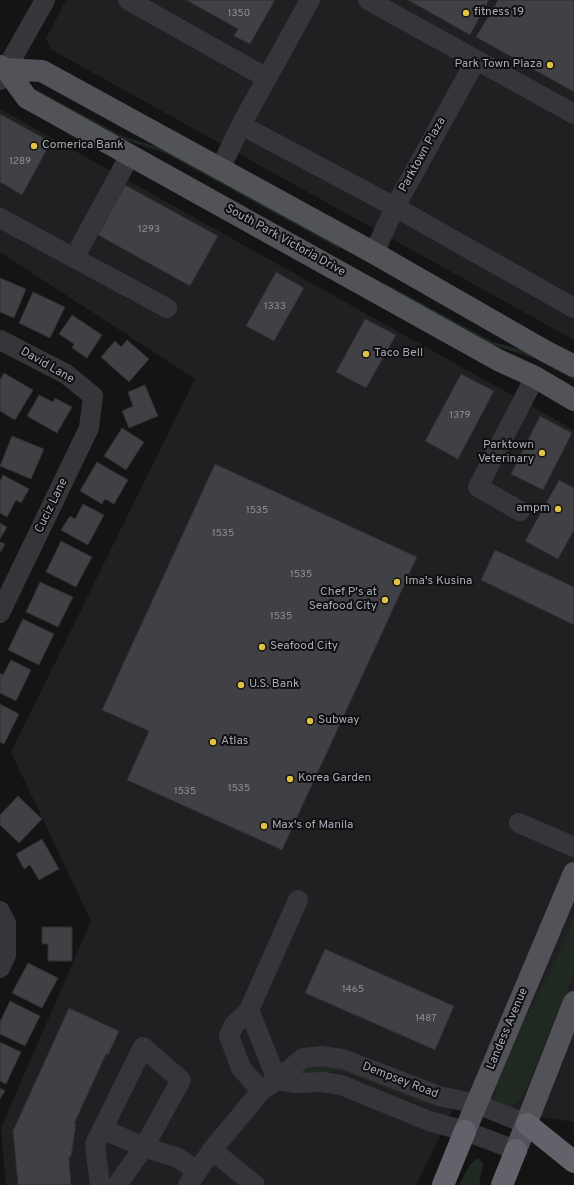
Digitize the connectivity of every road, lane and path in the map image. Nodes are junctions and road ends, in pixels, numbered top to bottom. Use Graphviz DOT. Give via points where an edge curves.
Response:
graph roads {
  1 [pos="45,0"];
  2 [pos="128,0"];
  3 [pos="310,0"];
  4 [pos="368,0"];
  5 [pos="476,60"];
  6 [pos="2,72"];
  7 [pos="267,78"];
  8 [pos="574,114"];
  9 [pos="241,125"];
  10 [pos="130,155"];
  11 [pos="220,169"];
  12 [pos="395,207"];
  13 [pos="0,218"];
  14 [pos="374,253"];
  15 [pos="74,258"];
  16 [pos="365,286"];
  17 [pos="167,308"];
  18 [pos="574,308"];
  19 [pos="0,340"];
  20 [pos="574,366"];
  21 [pos="535,377"];
  22 [pos="93,396"];
  23 [pos="574,400"];
  24 [pos="520,511"];
  25 [pos="0,614"];
  26 [pos="519,823"];
  27 [pos="574,848"];
  28 [pos="574,873"];
  29 [pos="298,900"];
  30 [pos="0,911"];
  31 [pos="0,968"];
  32 [pos="574,1002"];
  33 [pos="249,1010"];
  34 [pos="278,1080"];
  35 [pos="261,1092"];
  36 [pos="477,1104"];
  37 [pos="527,1124"];
  38 [pos="102,1129"];
  39 [pos="465,1131"];
  40 [pos="144,1147"];
  41 [pos="212,1150"];
  42 [pos="516,1150"];
  43 [pos="574,1162"];
  44 [pos="192,1178"];
  45 [pos="100,1185"];
  46 [pos="117,1185"];
  47 [pos="256,1185"];
  48 [pos="443,1185"];
  49 [pos="502,1185"];
  1 -- 6 [label="street"];
  2 -- 7 [label="street"];
  3 -- 7 [label="street"];
  4 -- 5 [label="street"];
  5 -- 8 [label="street"];
  5 -- 12 [label="street, Parktown Plaza"];
  6 -- 10 [label="main road, South Park Victoria Drive" via="27,98"];
  6 -- 11 [label="main road" via="42,71"];
  7 -- 9 [label="street"];
  9 -- 11 [label="street"];
  9 -- 12 [label="street"];
  10 -- 15 [label="street"];
  10 -- 16 [label="main road, South Park Victoria Drive"];
  11 -- 14 [label="main road"];
  12 -- 14 [label="street, Parktown Plaza"];
  12 -- 18 [label="street"];
  13 -- 15 [label="street"];
  14 -- 16 [label="main road"];
  14 -- 20 [label="main road"];
  15 -- 17 [label="street"];
  16 -- 21 [label="main road, South Park Victoria Drive" via="498,360"];
  19 -- 22 [label="street, David Lane" via="66,374"];
  21 -- 23 [label="main road, South Park Victoria Drive"];
  21 -- 24 [label="street" via="478,487"];
  22 -- 25 [label="street, Cuciz Lane" via="89,428"];
  26 -- 27 [label="street"];
  28 -- 36 [label="main road, Landess Avenue"];
  29 -- 33 [label="street"];
  30 -- 31 [label="street" via="6,924 6,955"];
  32 -- 37 [label="main road"];
  33 -- 34 [label="street"];
  33 -- 35 [label="street" via="234,1025 229,1036 241,1068"];
  34 -- 35 [label="street, Dempsey Road"];
  34 -- 36 [label="street, Dempsey Road" via="303,1058 321,1056 342,1059 439,1096"];
  34 -- 39 [label="street" via="341,1085 429,1121"];
  35 -- 41 [label="street, Dempsey Road"];
  36 -- 37 [label="street, Dempsey Road"];
  36 -- 39 [label="main road, Landess Avenue"];
  37 -- 42 [label="main road"];
  37 -- 43 [label="highway"];
  38 -- 40 [label="street"];
  38 -- 40 [label="street" via="143,1047 181,1080"];
  38 -- 45 [label="street" via="94,1144"];
  39 -- 42 [label="street"];
  39 -- 48 [label="highway, Landess Avenue"];
  40 -- 44 [label="street" via="178,1158"];
  40 -- 46 [label="street"];
  41 -- 44 [label="street, Dempsey Road"];
  41 -- 47 [label="street"];
  42 -- 49 [label="highway"];
}
